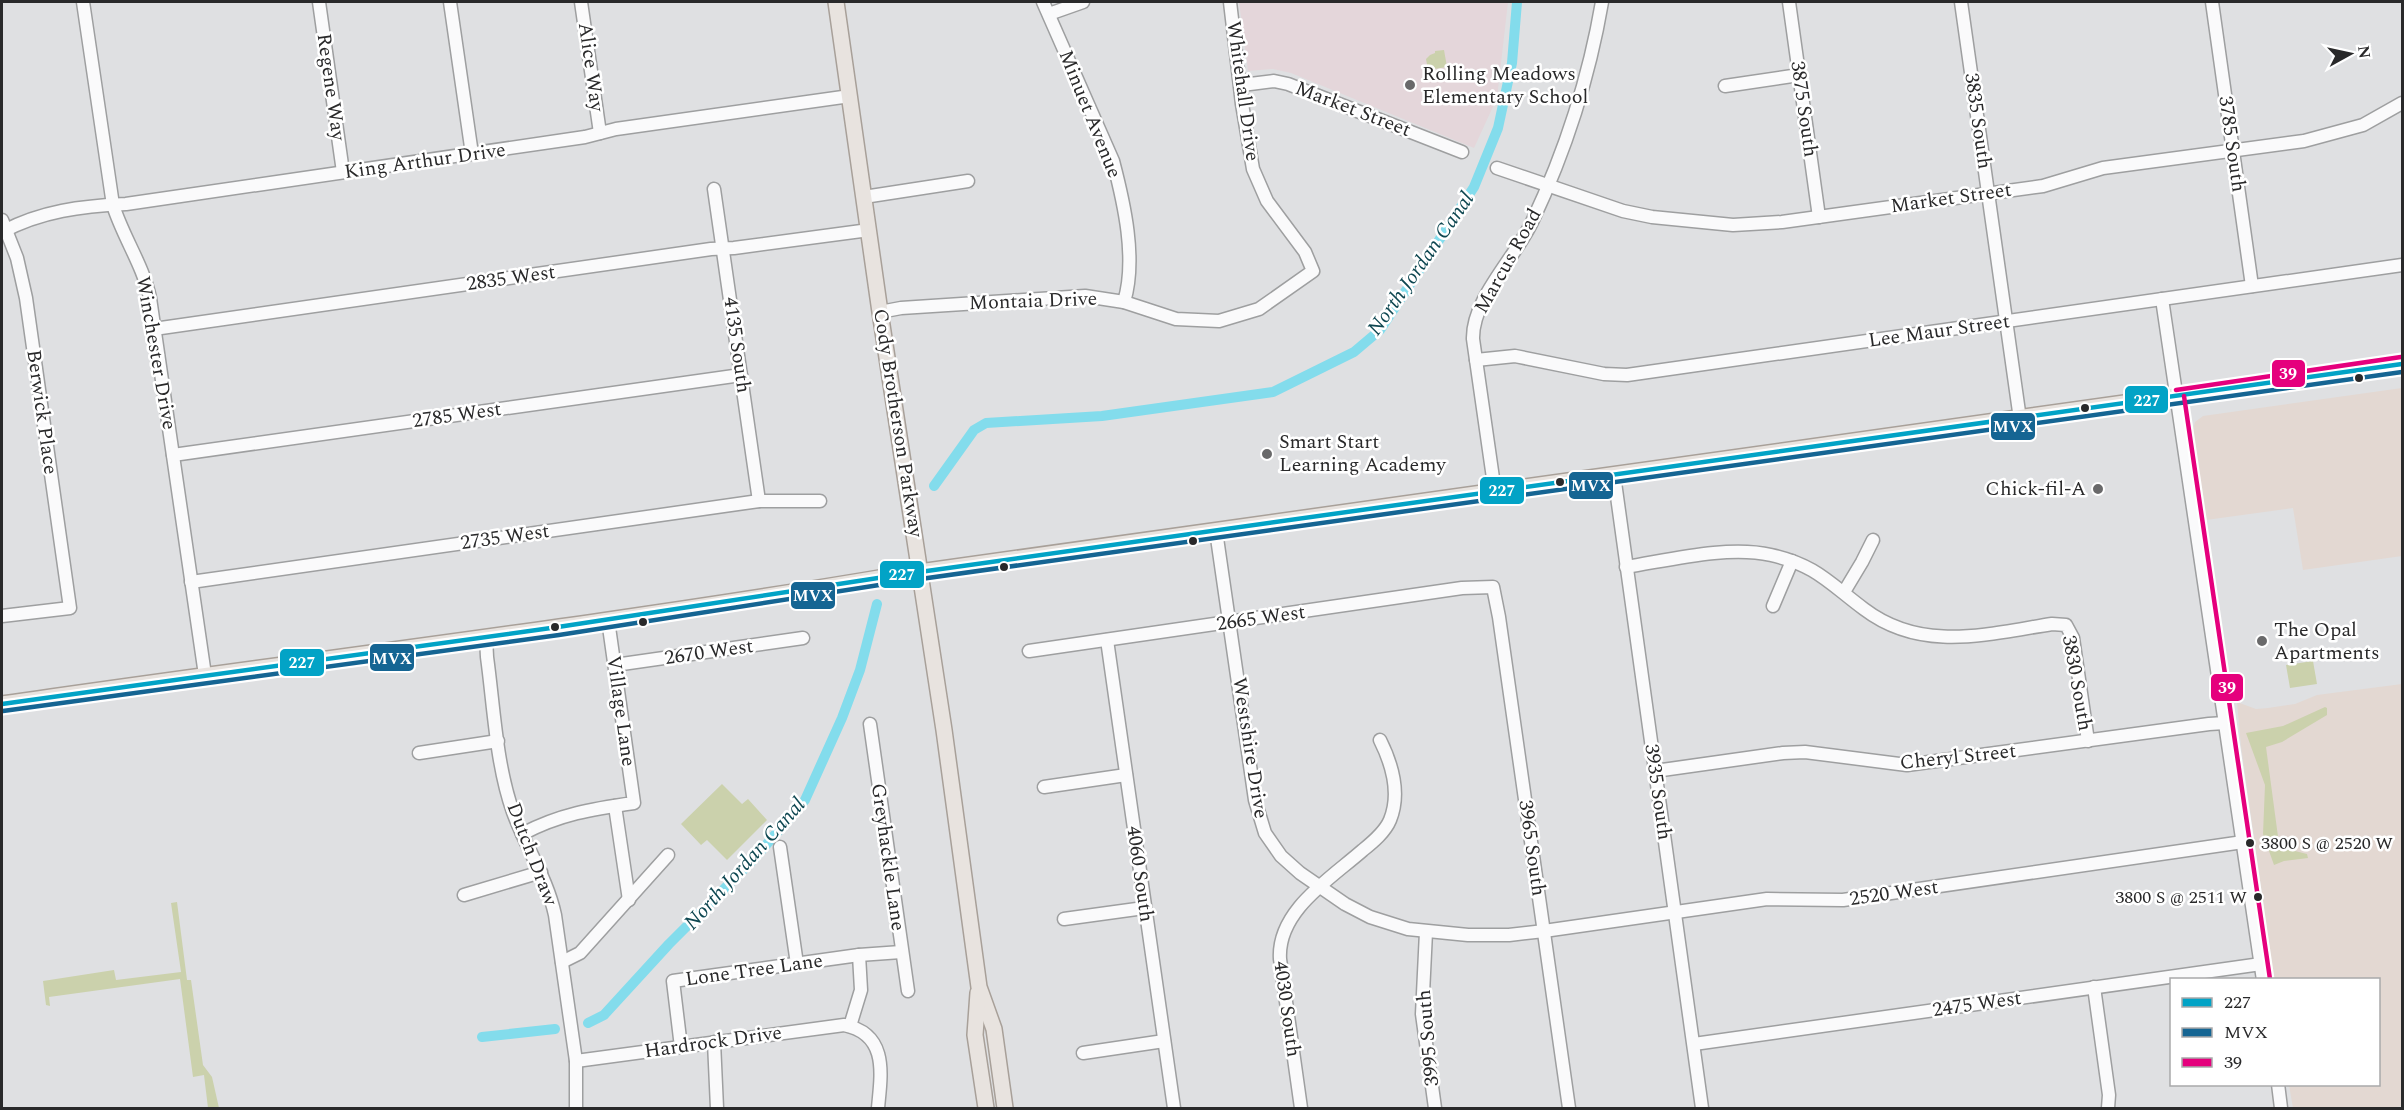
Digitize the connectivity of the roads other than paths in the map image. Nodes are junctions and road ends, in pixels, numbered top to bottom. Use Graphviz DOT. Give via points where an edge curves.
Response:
graph roads {
  1 [pos="83,2"];
  2 [pos="319,2"];
  3 [pos="450,2"];
  4 [pos="581,2"];
  5 [pos="836,2"];
  6 [pos="1043,2"];
  7 [pos="1083,2"];
  8 [pos="1230,2"];
  9 [pos="1602,2"];
  10 [pos="1789,2"];
  11 [pos="1961,2"];
  12 [pos="2212,2"];
  13 [pos="1049,14"];
  14 [pos="1799,75"];
  15 [pos="1242,85"];
  16 [pos="1725,86"];
  17 [pos="850,96"];
  18 [pos="2403,103"];
  19 [pos="600,133"];
  20 [pos="2233,151"];
  21 [pos="1462,152"];
  22 [pos="472,154"];
  23 [pos="1497,168"];
  24 [pos="344,172"];
  25 [pos="968,181"];
  26 [pos="1546,186"];
  27 [pos="714,189"];
  28 [pos="1989,193"];
  29 [pos="864,196"];
  30 [pos="113,205"];
  31 [pos="1819,217"];
  32 [pos="3,227"];
  33 [pos="869,230"];
  34 [pos="723,249"];
  35 [pos="2403,265"];
  36 [pos="1313,271"];
  37 [pos="2252,286"];
  38 [pos="2162,299"];
  39 [pos="1124,302"];
  40 [pos="880,312"];
  41 [pos="2007,321"];
  42 [pos="154,329"];
  43 [pos="1476,360"];
  44 [pos="2403,364"];
  45 [pos="741,375"];
  46 [pos="2176,397"];
  47 [pos="2020,418"];
  48 [pos="173,455"];
  49 [pos="1614,476"];
  50 [pos="1495,492"];
  51 [pos="759,501"];
  52 [pos="820,501"];
  53 [pos="1216,531"];
  54 [pos="1873,540"];
  55 [pos="1792,561"];
  56 [pos="1626,567"];
  57 [pos="921,572"];
  58 [pos="191,582"];
  59 [pos="1493,587"];
  60 [pos="1844,592"];
  61 [pos="1773,606"];
  62 [pos="2,616"];
  63 [pos="608,620"];
  64 [pos="1230,622"];
  65 [pos="486,637"];
  66 [pos="803,638"];
  67 [pos="1107,640"];
  68 [pos="1029,651"];
  69 [pos="615,666"];
  70 [pos="205,675"];
  71 [pos="2,704"];
  72 [pos="2225,723"];
  73 [pos="870,724"];
  74 [pos="1380,740"];
  75 [pos="498,741"];
  76 [pos="2088,741"];
  77 [pos="419,753"];
  78 [pos="1655,771"];
  79 [pos="1126,774"];
  80 [pos="1044,787"];
  81 [pos="615,806"];
  82 [pos="522,834"];
  83 [pos="2243,842"];
  84 [pos="780,847"];
  85 [pos="668,855"];
  86 [pos="541,872"];
  87 [pos="1321,888"];
  88 [pos="464,895"];
  89 [pos="629,900"];
  90 [pos="1144,908"];
  91 [pos="1675,912"];
  92 [pos="1064,919"];
  93 [pos="1544,931"];
  94 [pos="1426,932"];
  95 [pos="901,952"];
  96 [pos="859,955"];
  97 [pos="562,962"];
  98 [pos="797,964"];
  99 [pos="2261,964"];
  100 [pos="2263,978"];
  101 [pos="979,987"];
  102 [pos="2094,987"];
  103 [pos="908,991"];
  104 [pos="850,1026"];
  105 [pos="1164,1041"];
  106 [pos="714,1042"];
  107 [pos="1694,1044"];
  108 [pos="681,1047"];
  109 [pos="1083,1053"];
  110 [pos="576,1060"];
  111 [pos="2278,1086"];
  112 [pos="576,1108"];
  113 [pos="717,1108"];
  114 [pos="878,1108"];
  115 [pos="986,1108"];
  116 [pos="1005,1108"];
  117 [pos="1174,1108"];
  118 [pos="1301,1108"];
  119 [pos="1435,1108"];
  120 [pos="1569,1108"];
  121 [pos="1702,1108"];
  122 [pos="2108,1108"];
  123 [pos="2281,1108"];
  1 -- 30 [label="street, Winchester Drive"];
  2 -- 24 [label="street, Regene Way"];
  3 -- 22 [label="street"];
  4 -- 19 [label="street, Alice Way"];
  5 -- 17 [label="main road, Cody Brotherson Parkway"];
  6 -- 13 [label="street, Minuet Avenue"];
  7 -- 13 [label="street"];
  8 -- 15 [label="street, Whitehall Drive"];
  9 -- 26 [label="street, Marcus Road" via="1584,88"];
  10 -- 14 [label="street, 3875 South"];
  11 -- 28 [label="street, 3835 South"];
  12 -- 20 [label="street, 3785 South"];
  13 -- 39 [label="street, Minuet Avenue" via="1113,161 1120,187 1131,266"];
  14 -- 16 [label="street"];
  14 -- 31 [label="street, 3875 South"];
  15 -- 21 [label="street, Market Street" via="1274,81 1288,84"];
  15 -- 36 [label="street, Whitehall Drive" via="1257,180 1274,211 1305,252"];
  17 -- 19 [label="street, King Arthur Drive"];
  17 -- 29 [label="main road, Cody Brotherson Parkway"];
  18 -- 20 [label="street, Market Street" via="2347,130 2304,141"];
  19 -- 22 [label="street, King Arthur Drive"];
  20 -- 28 [label="street, Market Street" via="2103,168 2043,186"];
  20 -- 37 [label="street, 3785 South"];
  22 -- 24 [label="street, King Arthur Drive"];
  23 -- 26 [label="street, Market Street"];
  24 -- 30 [label="street, King Arthur Drive"];
  25 -- 29 [label="street"];
  26 -- 31 [label="street, Market Street" via="1623,211 1682,221 1754,224"];
  26 -- 43 [label="street, Marcus Road" via="1528,230 1477,313 1473,332"];
  27 -- 34 [label="street, 4135 South"];
  28 -- 31 [label="street, Market Street"];
  28 -- 41 [label="street, 3835 South"];
  29 -- 33 [label="main road, Cody Brotherson Parkway"];
  30 -- 32 [label="street, King Arthur Drive" via="59,211"];
  30 -- 42 [label="street, Winchester Drive" via="146,279"];
  32 -- 62 [label="street, Berwick Place" via="20,268 26,298 70,608"];
  33 -- 34 [label="street, 2835 West"];
  33 -- 40 [label="main road, Cody Brotherson Parkway"];
  34 -- 42 [label="street, 2835 West"];
  34 -- 45 [label="street, 4135 South"];
  35 -- 37 [label="street, Lee Maur Street"];
  36 -- 39 [label="street, Montaia Drive" via="1259,309 1219,321 1176,319"];
  37 -- 38 [label="street, Lee Maur Street"];
  38 -- 41 [label="street, Lee Maur Street"];
  38 -- 46 [label="street"];
  39 -- 40 [label="street, Montaia Drive" via="1070,296"];
  40 -- 57 [label="main road, Cody Brotherson Parkway"];
  41 -- 43 [label="street, Lee Maur Street" via="1627,375 1515,356"];
  41 -- 47 [label="street, 3835 South"];
  42 -- 48 [label="street, Winchester Drive"];
  43 -- 50 [label="street, Marcus Road"];
  44 -- 46 [label="main road"];
  45 -- 48 [label="street, 2785 West"];
  45 -- 51 [label="street, 4135 South"];
  46 -- 47 [label="main road"];
  46 -- 72 [label="street"];
  47 -- 49 [label="main road"];
  48 -- 58 [label="street, Winchester Drive"];
  49 -- 50 [label="main road"];
  49 -- 56 [label="street, 3935 South"];
  50 -- 53 [label="main road"];
  51 -- 52 [label="street, 2735 West"];
  51 -- 58 [label="street, 2735 West"];
  53 -- 57 [label="main road"];
  53 -- 64 [label="street, Westshire Drive"];
  54 -- 60 [label="street"];
  55 -- 56 [label="street" via="1743,551"];
  55 -- 60 [label="street" via="1809,567"];
  55 -- 61 [label="street"];
  56 -- 78 [label="street, 3935 South"];
  57 -- 63 [label="main road"];
  57 -- 101 [label="main road, Cody Brotherson Parkway"];
  58 -- 70 [label="street, Winchester Drive"];
  59 -- 64 [label="street, 2665 West" via="1462,588"];
  59 -- 93 [label="street, 3965 South"];
  60 -- 76 [label="street, 3830 South" via="1880,620 1922,635 1948,638 2066,625 2073,638"];
  63 -- 65 [label="main road"];
  63 -- 69 [label="street, Village Lane"];
  64 -- 67 [label="street, 2665 West"];
  64 -- 87 [label="street, Westshire Drive" via="1255,800 1262,825 1281,856"];
  65 -- 70 [label="main road"];
  65 -- 75 [label="street, Dutch Draw"];
  66 -- 69 [label="street, 2670 West"];
  67 -- 68 [label="street, 2665 West"];
  67 -- 79 [label="street, 4060 South"];
  69 -- 81 [label="street, Village Lane" via="634,803"];
  70 -- 71 [label="main road"];
  72 -- 76 [label="street, Cheryl Street"];
  72 -- 83 [label="street"];
  73 -- 95 [label="street, Greyhackle Lane"];
  74 -- 87 [label="street, 4030 South" via="1394,785 1395,804 1390,821 1370,845"];
  75 -- 77 [label="street"];
  75 -- 82 [label="street, Dutch Draw" via="506,787"];
  76 -- 78 [label="street, Cheryl Street" via="1907,765 1805,752"];
  78 -- 91 [label="street, 3935 South"];
  79 -- 80 [label="street"];
  79 -- 90 [label="street, 4060 South"];
  81 -- 82 [label="street" via="564,815"];
  81 -- 89 [label="street"];
  82 -- 86 [label="street, Dutch Draw"];
  83 -- 91 [label="street, 2520 West" via="1843,900 1767,899"];
  83 -- 99 [label="street"];
  84 -- 98 [label="street"];
  85 -- 89 [label="street"];
  86 -- 88 [label="street"];
  86 -- 97 [label="street, Dutch Draw" via="551,895"];
  87 -- 94 [label="street, Westshire Drive" via="1370,917"];
  87 -- 118 [label="street, 4030 South" via="1291,916 1279,948"];
  89 -- 97 [label="street" via="580,953"];
  90 -- 92 [label="street"];
  90 -- 105 [label="street, 4060 South"];
  91 -- 93 [label="street, 2520 West"];
  91 -- 107 [label="street, 3935 South"];
  93 -- 94 [label="street, Westshire Drive" via="1488,935"];
  93 -- 120 [label="street, 3965 South"];
  94 -- 119 [label="street, 3995 South" via="1422,1014"];
  95 -- 96 [label="street, Lone Tree Lane"];
  95 -- 103 [label="street, Greyhackle Lane"];
  96 -- 98 [label="street, Lone Tree Lane"];
  96 -- 104 [label="street" via="861,990"];
  97 -- 110 [label="street, Dutch Draw"];
  98 -- 108 [label="street, Lone Tree Lane" via="673,981"];
  99 -- 100 [label="street"];
  99 -- 102 [label="street, 2475 West"];
  101 -- 115 [label="main road, Cody Brotherson Parkway" via="975,1035"];
  101 -- 116 [label="main road, Cody Brotherson Parkway" via="994,1029"];
  102 -- 107 [label="street, 2475 West"];
  102 -- 122 [label="street"];
  104 -- 106 [label="street, Hardrock Drive" via="838,1024"];
  104 -- 114 [label="street" via="872,1041 880,1057"];
  105 -- 109 [label="street"];
  105 -- 117 [label="street, 4060 South"];
  106 -- 108 [label="street, Hardrock Drive"];
  106 -- 113 [label="street"];
  107 -- 121 [label="street, 3935 South"];
  108 -- 110 [label="street, Hardrock Drive"];
  110 -- 112 [label="street, Dutch Draw"];
  111 -- 123 [label="street"];
}
